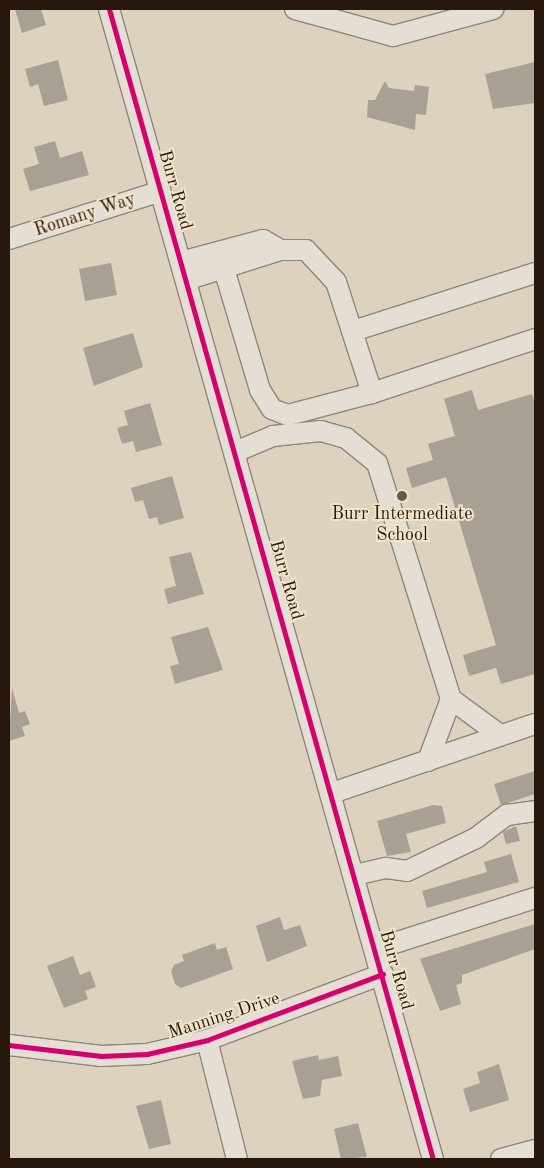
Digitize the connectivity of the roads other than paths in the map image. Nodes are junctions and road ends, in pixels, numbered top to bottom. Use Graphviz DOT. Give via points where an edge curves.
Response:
graph roads {
  1 [pos="109,9"];
  2 [pos="295,9"];
  3 [pos="493,9"];
  4 [pos="161,191"];
  5 [pos="9,239"];
  6 [pos="280,250"];
  7 [pos="224,269"];
  8 [pos="184,271"];
  9 [pos="535,273"];
  10 [pos="353,331"];
  11 [pos="535,339"];
  12 [pos="372,393"];
  13 [pos="235,452"];
  14 [pos="451,699"];
  15 [pos="535,724"];
  16 [pos="500,735"];
  17 [pos="428,760"];
  18 [pos="332,793"];
  19 [pos="535,811"];
  20 [pos="355,875"];
  21 [pos="535,898"];
  22 [pos="376,949"];
  23 [pos="383,974"];
  24 [pos="207,1040"];
  25 [pos="9,1045"];
  26 [pos="535,1150"];
  27 [pos="237,1159"];
  28 [pos="433,1159"];
  29 [pos="501,1159"];
  1 -- 4 [label="street, Burr Road"];
  2 -- 3 [label="street" via="393,36"];
  4 -- 5 [label="street, Romany Way"];
  4 -- 8 [label="street, Burr Road"];
  6 -- 7 [label="street"];
  6 -- 8 [label="street" via="262,240"];
  6 -- 10 [label="street" via="297,247 321,261 336,282"];
  7 -- 8 [label="street"];
  7 -- 12 [label="street" via="260,390 272,409 288,415"];
  8 -- 13 [label="street, Burr Road"];
  9 -- 10 [label="street"];
  10 -- 12 [label="street"];
  11 -- 12 [label="street"];
  13 -- 14 [label="street" via="274,436 321,431 365,449 377,464"];
  13 -- 18 [label="street, Burr Road"];
  14 -- 16 [label="street"];
  14 -- 17 [label="street"];
  15 -- 16 [label="street"];
  16 -- 17 [label="street"];
  17 -- 18 [label="street"];
  18 -- 20 [label="street, Burr Road"];
  19 -- 20 [label="street" via="507,815 476,838 407,871 386,868"];
  20 -- 22 [label="street, Burr Road"];
  21 -- 22 [label="street"];
  22 -- 23 [label="street, Burr Road"];
  23 -- 24 [label="street, Manning Drive"];
  23 -- 28 [label="street, Burr Road"];
  24 -- 25 [label="street, Manning Drive" via="147,1054 101,1056"];
  24 -- 27 [label="street"];
  26 -- 29 [label="street"];
}
